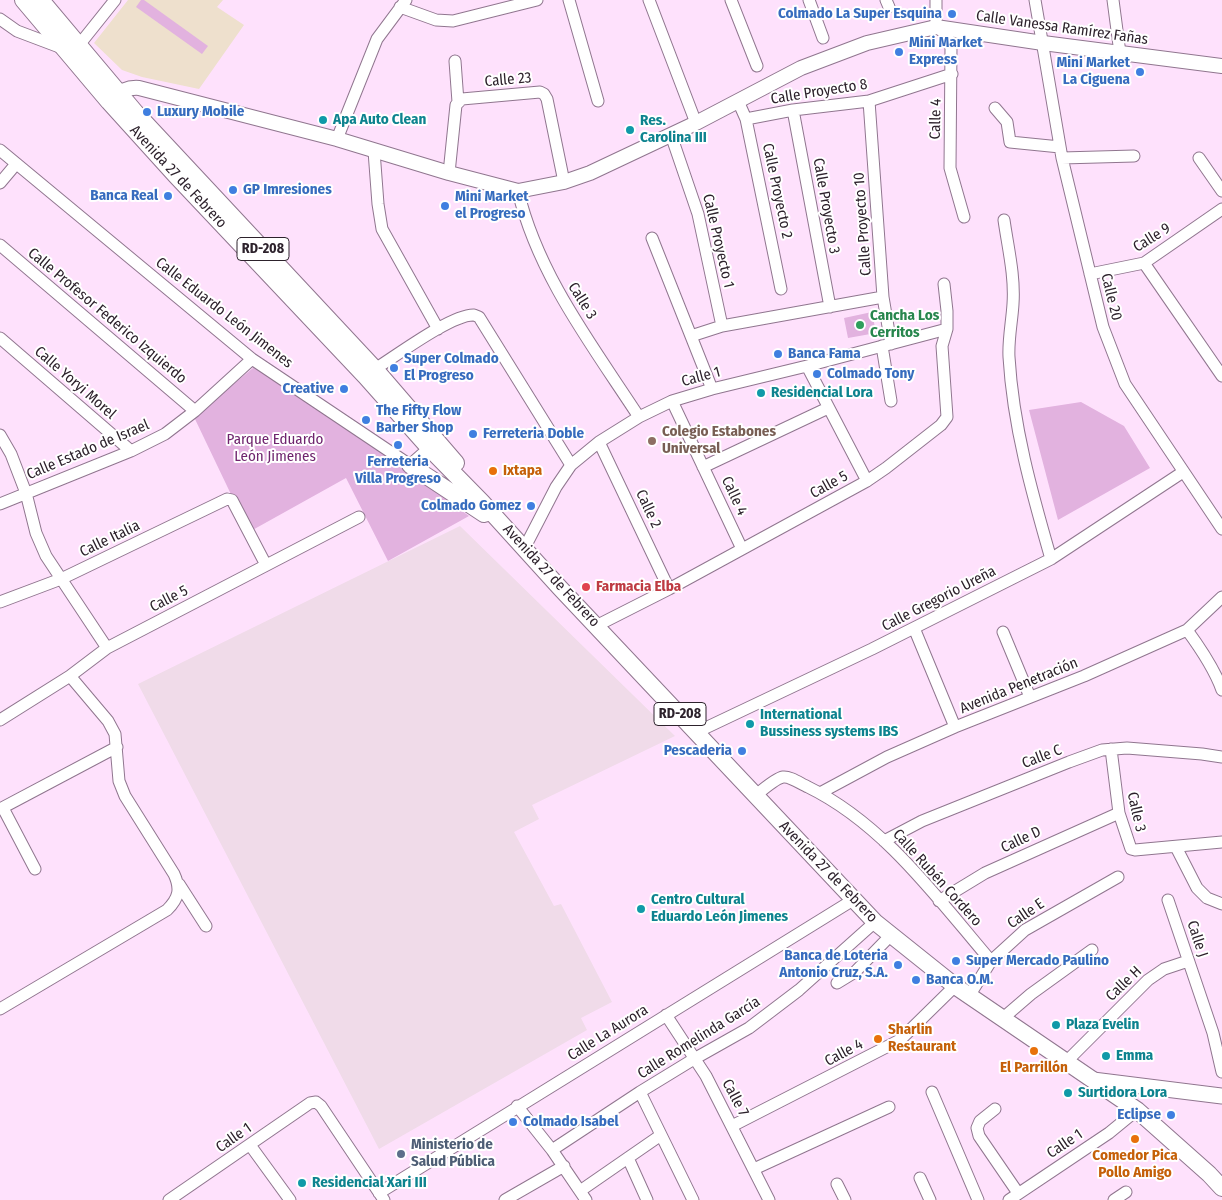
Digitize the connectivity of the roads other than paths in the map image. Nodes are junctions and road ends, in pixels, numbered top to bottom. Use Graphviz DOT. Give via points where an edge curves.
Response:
graph roads {
  1 [pos="23,0"];
  2 [pos="41,0"];
  3 [pos="115,0"];
  4 [pos="537,0"];
  5 [pos="569,0"];
  6 [pos="648,0"];
  7 [pos="731,0"];
  8 [pos="809,0"];
  9 [pos="936,0"];
  10 [pos="1035,0"];
  11 [pos="1113,0"];
  12 [pos="403,4"];
  13 [pos="0,20"];
  14 [pos="936,27"];
  15 [pos="823,38"];
  16 [pos="1044,43"];
  17 [pos="79,46"];
  18 [pos="62,48"];
  19 [pos="1120,53"];
  20 [pos="455,61"];
  21 [pos="757,66"];
  22 [pos="1222,66"];
  23 [pos="952,74"];
  24 [pos="114,97"];
  25 [pos="598,101"];
  26 [pos="738,101"];
  27 [pos="869,101"];
  28 [pos="458,102"];
  29 [pos="995,108"];
  30 [pos="793,110"];
  31 [pos="746,119"];
  32 [pos="696,123"];
  33 [pos="671,135"];
  34 [pos="337,139"];
  35 [pos="0,150"];
  36 [pos="374,151"];
  37 [pos="1061,153"];
  38 [pos="1134,156"];
  39 [pos="1200,158"];
  40 [pos="16,164"];
  41 [pos="449,173"];
  42 [pos="564,182"];
  43 [pos="0,183"];
  44 [pos="518,191"];
  45 [pos="1222,191"];
  46 [pos="1222,209"];
  47 [pos="964,217"];
  48 [pos="1004,220"];
  49 [pos="652,238"];
  50 [pos="0,245"];
  51 [pos="1144,263"];
  52 [pos="1090,274"];
  53 [pos="944,284"];
  54 [pos="781,289"];
  55 [pos="883,298"];
  56 [pos="830,307"];
  57 [pos="722,326"];
  58 [pos="438,329"];
  59 [pos="947,329"];
  60 [pos="691,336"];
  61 [pos="0,338"];
  62 [pos="886,345"];
  63 [pos="252,358"];
  64 [pos="807,366"];
  65 [pos="375,369"];
  66 [pos="1222,376"];
  67 [pos="712,389"];
  68 [pos="672,401"];
  69 [pos="891,401"];
  70 [pos="828,408"];
  71 [pos="196,411"];
  72 [pos="639,417"];
  73 [pos="0,435"];
  74 [pos="599,442"];
  75 [pos="433,444"];
  76 [pos="131,451"];
  77 [pos="410,465"];
  78 [pos="571,465"];
  79 [pos="703,467"];
  80 [pos="1183,472"];
  81 [pos="867,481"];
  82 [pos="26,493"];
  83 [pos="0,504"];
  84 [pos="359,517"];
  85 [pos="507,529"];
  86 [pos="1222,529"];
  87 [pos="524,549"];
  88 [pos="742,549"];
  89 [pos="1050,559"];
  90 [pos="266,565"];
  91 [pos="61,580"];
  92 [pos="669,589"];
  93 [pos="1222,597"];
  94 [pos="0,602"];
  95 [pos="596,626"];
  96 [pos="914,628"];
  97 [pos="1187,630"];
  98 [pos="1003,632"];
  99 [pos="107,648"];
  100 [pos="70,676"];
  101 [pos="1222,690"];
  102 [pos="1030,697"];
  103 [pos="0,720"];
  104 [pos="954,727"];
  105 [pos="697,732"];
  106 [pos="117,747"];
  107 [pos="1111,749"];
  108 [pos="1222,757"];
  109 [pos="820,793"];
  110 [pos="754,796"];
  111 [pos="1,808"];
  112 [pos="1119,813"];
  113 [pos="884,841"];
  114 [pos="1222,842"];
  115 [pos="1176,847"];
  116 [pos="35,869"];
  117 [pos="1118,877"];
  118 [pos="179,888"];
  119 [pos="853,900"];
  120 [pos="1168,900"];
  121 [pos="939,901"];
  122 [pos="1222,904"];
  123 [pos="874,922"];
  124 [pos="206,926"];
  125 [pos="891,935"];
  126 [pos="1092,950"];
  127 [pos="991,961"];
  128 [pos="1188,961"];
  129 [pos="838,983"];
  130 [pos="962,991"];
  131 [pos="0,1009"];
  132 [pos="666,1014"];
  133 [pos="1002,1018"];
  134 [pos="1218,1032"];
  135 [pos="694,1059"];
  136 [pos="1067,1061"];
  137 [pos="1222,1072"];
  138 [pos="1094,1080"];
  139 [pos="640,1092"];
  140 [pos="932,1092"];
  141 [pos="1222,1096"];
  142 [pos="517,1106"];
  143 [pos="889,1107"];
  144 [pos="995,1109"];
  145 [pos="1137,1110"];
  146 [pos="732,1126"];
  147 [pos="661,1135"];
  148 [pos="250,1145"];
  149 [pos="552,1150"];
  150 [pos="628,1158"];
  151 [pos="564,1166"];
  152 [pos="754,1169"];
  153 [pos="920,1178"];
  154 [pos="837,1184"];
  155 [pos="1222,1188"];
  156 [pos="1126,1192"];
  157 [pos="583,1195"];
  158 [pos="185,1196"];
  159 [pos="382,1196"];
  160 [pos="1014,1197"];
  161 [pos="169,1200"];
  162 [pos="290,1200"];
  163 [pos="505,1200"];
  164 [pos="647,1200"];
  165 [pos="693,1200"];
  166 [pos="769,1200"];
  167 [pos="845,1200"];
  168 [pos="930,1200"];
  169 [pos="978,1200"];
  170 [pos="1114,1200"];
  1 -- 18 [label="main road, Avenida 27 de Febrero / RD-208"];
  2 -- 17 [label="main road, Avenida 27 de Febrero / RD-208"];
  3 -- 17 [label="street"];
  4 -- 12 [label="street" via="453,21 436,20"];
  5 -- 25 [label="street"];
  6 -- 32 [label="street"];
  7 -- 21 [label="street"];
  8 -- 15 [label="street"];
  9 -- 14 [label="street"];
  10 -- 16 [label="street, Calle 20"];
  11 -- 19 [label="street"];
  12 -- 34 [label="street" via="377,39"];
  13 -- 18 [label="street" via="18,31"];
  14 -- 16 [label="street, Calle Vanessa Ramírez Fañas"];
  14 -- 23 [label="street, Calle 4" via="950,40"];
  14 -- 26 [label="street, Calle Vanessa Ramírez Fañas" via="867,43 801,68"];
  16 -- 19 [label="street, Calle Vanessa Ramírez Fañas"];
  16 -- 37 [label="street, Calle 20"];
  17 -- 18 [label="street"];
  17 -- 24 [label="main road, Avenida 27 de Febrero / RD-208"];
  18 -- 24 [label="main road, Avenida 27 de Febrero / RD-208"];
  19 -- 22 [label="street, Calle Vanessa Ramírez Fañas"];
  20 -- 28 [label="street"];
  23 -- 27 [label="street, Calle Proyecto 8"];
  23 -- 47 [label="street, Calle 4" via="950,168"];
  24 -- 34 [label="street, Calle Vanessa Ramírez Fañas" via="133,87 139,88"];
  24 -- 65 [label="main road, Avenida 27 de Febrero / RD-208" via="142,120"];
  24 -- 75 [label="main road, Avenida 27 de Febrero / RD-208" via="183,183"];
  26 -- 31 [label="street, Calle Proyecto 2"];
  26 -- 32 [label="street, Calle Vanessa Ramírez Fañas"];
  27 -- 30 [label="street, Calle Proyecto 8"];
  27 -- 55 [label="street, Calle Proyecto 10"];
  28 -- 41 [label="street"];
  28 -- 42 [label="street, Calle 23" via="462,99 544,94 548,99"];
  29 -- 37 [label="street" via="1007,122 1010,142"];
  30 -- 31 [label="street, Calle Proyecto 8"];
  30 -- 56 [label="street, Calle Proyecto 3"];
  31 -- 54 [label="street, Calle Proyecto 2"];
  32 -- 33 [label="street, Calle Vanessa Ramírez Fañas"];
  33 -- 42 [label="street, Calle Vanessa Ramírez Fañas"];
  33 -- 57 [label="street, Calle Proyecto 1" via="698,214"];
  34 -- 36 [label="street, Calle Vanessa Ramírez Fañas"];
  35 -- 40 [label="street, Calle Eduardo León Jimenes"];
  36 -- 41 [label="street, Calle Vanessa Ramírez Fañas"];
  36 -- 58 [label="street" via="382,229"];
  37 -- 38 [label="street"];
  37 -- 52 [label="street, Calle 20"];
  39 -- 45 [label="street"];
  40 -- 43 [label="street"];
  40 -- 63 [label="street, Calle Eduardo León Jimenes"];
  41 -- 44 [label="street, Calle Vanessa Ramírez Fañas"];
  42 -- 44 [label="street, Calle Vanessa Ramírez Fañas"];
  44 -- 72 [label="street, Calle 3" via="524,218 560,296"];
  46 -- 51 [label="street, Calle 9"];
  48 -- 89 [label="street" via="1013,274 1009,355 1015,414"];
  49 -- 60 [label="street"];
  50 -- 71 [label="street, Calle Profesor Federico Izquierdo"];
  51 -- 52 [label="street, Calle 9"];
  51 -- 66 [label="street"];
  52 -- 80 [label="street, Calle 20" via="1103,327 1125,384"];
  53 -- 59 [label="street, Calle 5"];
  55 -- 56 [label="street"];
  55 -- 62 [label="street, Calle Proyecto 10"];
  56 -- 57 [label="street"];
  57 -- 60 [label="street"];
  58 -- 65 [label="street"];
  58 -- 78 [label="street" via="469,314 479,317"];
  59 -- 62 [label="street, Calle 1"];
  59 -- 81 [label="street, Calle 5" via="942,346 948,417"];
  60 -- 67 [label="street"];
  61 -- 76 [label="street, Calle Yoryi Morel"];
  62 -- 64 [label="street, Calle 1"];
  62 -- 69 [label="street, Calle Proyecto 10"];
  63 -- 71 [label="street, Calle Estado de Israel"];
  63 -- 77 [label="street, Calle Eduardo León Jimenes"];
  64 -- 67 [label="street, Calle 1"];
  64 -- 70 [label="street"];
  65 -- 75 [label="main road, Avenida 27 de Febrero / RD-208"];
  67 -- 68 [label="street, Calle 1"];
  68 -- 72 [label="street, Calle 1"];
  68 -- 79 [label="street, Calle 4"];
  70 -- 79 [label="street"];
  70 -- 81 [label="street"];
  71 -- 76 [label="street, Calle Estado de Israel" via="165,434"];
  72 -- 74 [label="street, Calle 1"];
  73 -- 82 [label="street"];
  74 -- 78 [label="street, Calle 1"];
  74 -- 92 [label="street, Calle 2"];
  75 -- 77 [label="street"];
  75 -- 85 [label="main road, Avenida 27 de Febrero / RD-208" via="453,460 482,502"];
  76 -- 82 [label="street, Calle Estado de Israel"];
  77 -- 85 [label="main road"];
  78 -- 87 [label="street, Calle 1"];
  79 -- 88 [label="street, Calle 4"];
  80 -- 86 [label="street, Calle 20"];
  80 -- 89 [label="street, Calle Gregorio Ureña"];
  81 -- 88 [label="street, Calle 5"];
  82 -- 83 [label="street, Calle Estado de Israel"];
  82 -- 91 [label="street" via="36,533"];
  84 -- 90 [label="street, Calle 5"];
  85 -- 87 [label="main road, Avenida 27 de Febrero / RD-208"];
  87 -- 95 [label="main road, Avenida 27 de Febrero / RD-208"];
  88 -- 92 [label="street, Calle 5"];
  89 -- 96 [label="street, Calle Gregorio Ureña"];
  90 -- 91 [label="street, Calle Italia" via="230,499 227,499"];
  90 -- 99 [label="street, Calle 5"];
  91 -- 94 [label="street, Calle Italia"];
  91 -- 99 [label="street"];
  92 -- 95 [label="street, Calle 5"];
  93 -- 97 [label="street, Avenida Penetración"];
  95 -- 105 [label="main road, Avenida 27 de Febrero / RD-208"];
  96 -- 104 [label="street"];
  96 -- 105 [label="street, Calle Gregorio Ureña"];
  97 -- 101 [label="street" via="1206,656"];
  97 -- 102 [label="street, Avenida Penetración"];
  98 -- 102 [label="street"];
  99 -- 100 [label="street, Calle 5"];
  100 -- 103 [label="street, Calle 5"];
  100 -- 106 [label="street" via="108,722 115,734"];
  102 -- 104 [label="street, Avenida Penetración"];
  104 -- 109 [label="street, Avenida Penetración" via="887,757"];
  105 -- 110 [label="main road, Avenida 27 de Febrero / RD-208"];
  106 -- 111 [label="street"];
  106 -- 118 [label="street" via="119,782 125,796"];
  107 -- 108 [label="street, Calle C"];
  107 -- 112 [label="street, Calle 3"];
  107 -- 113 [label="street, Calle C" via="963,804"];
  109 -- 110 [label="street, Calle Rubén Cordero" via="782,777"];
  109 -- 113 [label="street, Calle Rubén Cordero" via="851,813"];
  110 -- 119 [label="main road, Avenida 27 de Febrero / RD-208"];
  111 -- 116 [label="street"];
  112 -- 115 [label="street, Calle 3" via="1131,849"];
  112 -- 121 [label="street, Calle D" via="985,873"];
  113 -- 121 [label="street, Calle Rubén Cordero"];
  114 -- 115 [label="street, Calle 3"];
  115 -- 122 [label="street" via="1197,888 1207,898"];
  117 -- 127 [label="street, Calle E" via="1025,930"];
  118 -- 124 [label="street"];
  118 -- 131 [label="street" via="167,910"];
  119 -- 123 [label="main road, Avenida 27 de Febrero / RD-208"];
  119 -- 132 [label="street, Calle La Aurora"];
  120 -- 128 [label="street, Calle J"];
  121 -- 127 [label="street, Calle Rubén Cordero"];
  123 -- 125 [label="main road, Avenida 27 de Febrero / RD-208"];
  123 -- 135 [label="street, Calle Romelinda García" via="799,990 757,1022"];
  125 -- 129 [label="street" via="854,972"];
  125 -- 130 [label="main road, Avenida 27 de Febrero / RD-208"];
  126 -- 133 [label="street"];
  127 -- 130 [label="street, Calle E"];
  128 -- 134 [label="street, Calle J"];
  128 -- 136 [label="street, Calle H" via="1164,969 1148,980"];
  130 -- 133 [label="main road, Avenida 27 de Febrero / RD-208"];
  130 -- 146 [label="street, Calle 4" via="900,1040"];
  132 -- 135 [label="street, Calle 7"];
  132 -- 142 [label="street, Calle La Aurora"];
  133 -- 136 [label="main road, Avenida 27 de Febrero / RD-208"];
  134 -- 137 [label="street, Calle J"];
  135 -- 139 [label="street, Calle Romelinda García"];
  135 -- 146 [label="street, Calle 7"];
  136 -- 138 [label="main road, Avenida 27 de Febrero / RD-208"];
  138 -- 141 [label="main road"];
  138 -- 145 [label="main road, Avenida 27 de Febrero / RD-208"];
  139 -- 147 [label="street"];
  139 -- 149 [label="street, Calle Romelinda García"];
  140 -- 169 [label="street"];
  142 -- 149 [label="street"];
  142 -- 159 [label="street, Calle La Aurora"];
  143 -- 152 [label="street"];
  144 -- 160 [label="street" via="976,1128"];
  145 -- 155 [label="main road, Avenida 27 de Febrero / RD-208"];
  145 -- 160 [label="street, Calle 1" via="1109,1133"];
  146 -- 152 [label="street, Calle 7"];
  147 -- 150 [label="street"];
  147 -- 165 [label="street"];
  148 -- 158 [label="street, Calle 1"];
  148 -- 159 [label="street, Calle 1" via="316,1102"];
  148 -- 162 [label="street"];
  149 -- 151 [label="street"];
  150 -- 157 [label="street"];
  150 -- 164 [label="street"];
  151 -- 157 [label="street"];
  151 -- 163 [label="street"];
  152 -- 166 [label="street, Calle 7"];
  153 -- 168 [label="street"];
  154 -- 167 [label="street"];
  156 -- 170 [label="street"];
  158 -- 161 [label="street, Calle 1"];
}
